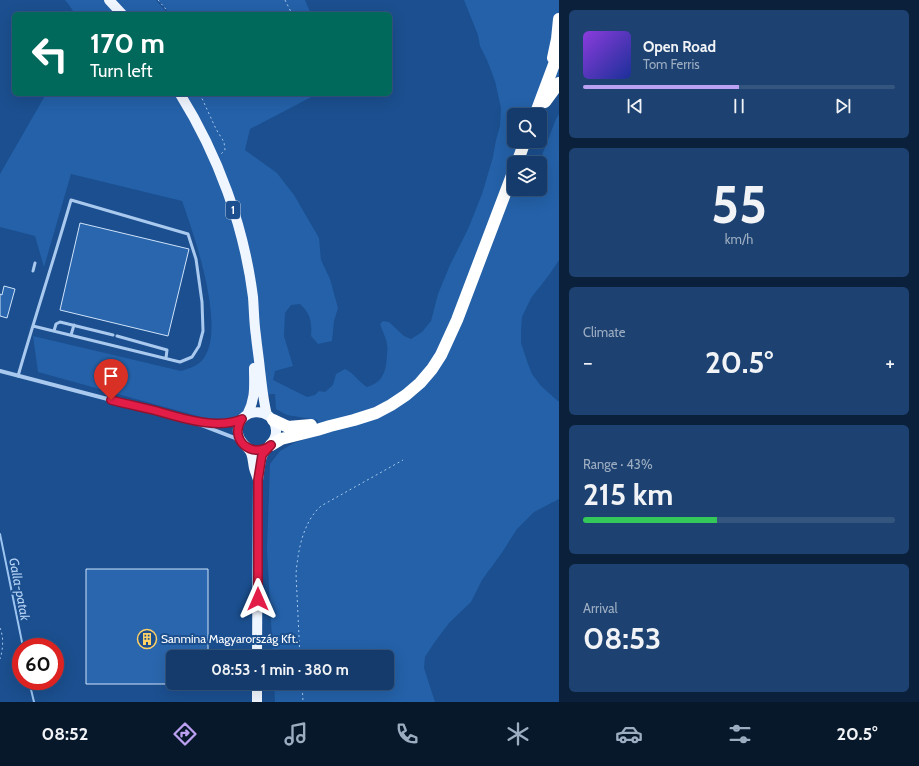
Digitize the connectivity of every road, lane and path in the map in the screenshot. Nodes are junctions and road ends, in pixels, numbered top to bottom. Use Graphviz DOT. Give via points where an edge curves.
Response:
graph roads {
  1 [pos="109,0"];
  2 [pos="158,0"];
  3 [pos="285,0"];
  4 [pos="120,12"];
  5 [pos="168,12"];
  6 [pos="291,12"];
  7 [pos="559,19"];
  8 [pos="559,51"];
  9 [pos="551,71"];
  10 [pos="559,82"];
  11 [pos="181,96"];
  12 [pos="201,96"];
  13 [pos="538,108"];
  14 [pos="541,108"];
  15 [pos="214,158"];
  16 [pos="507,189"];
  17 [pos="35,263"];
  18 [pos="32,271"];
  19 [pos="74,325"];
  20 [pos="33,326"];
  21 [pos="54,331"];
  22 [pos="71,335"];
  23 [pos="113,335"];
  24 [pos="117,336"];
  25 [pos="256,336"];
  26 [pos="166,358"];
  27 [pos="0,371"];
  28 [pos="18,376"];
  29 [pos="245,417"];
  30 [pos="270,418"];
  31 [pos="188,420"];
  32 [pos="330,426"];
  33 [pos="244,445"];
  34 [pos="271,445"];
  35 [pos="402,460"];
  36 [pos="258,480"];
  37 [pos="0,628"];
  38 [pos="257,650"];
  39 [pos="300,650"];
  40 [pos="0,659"];
  41 [pos="257,690"];
  42 [pos="302,690"];
  43 [pos="257,702"];
  44 [pos="303,702"];
  1 -- 4 [label="main road"];
  2 -- 5 [label="path"];
  3 -- 6 [label="path"];
  7 -- 9 [label="highway"];
  8 -- 9 [label="highway"];
  9 -- 13 [label="highway"];
  10 -- 14 [label="highway"];
  11 -- 15 [label="main road, 1"];
  12 -- 15 [label="path" via="224,142 225,150"];
  15 -- 25 [label="main road, 1" via="243,242 253,297"];
  16 -- 32 [label="highway" via="458,320 432,369 420,383 391,405 376,413"];
  17 -- 18 [label="lane"];
  19 -- 21 [label="lane" via="60,322 56,324"];
  19 -- 22 [label="lane"];
  19 -- 23 [label="lane"];
  20 -- 21 [label="lane"];
  20 -- 26 [label="lane" via="71,200 188,234 196,260 204,331 192,357 180,362"];
  20 -- 28 [label="lane"];
  21 -- 22 [label="lane"];
  22 -- 26 [label="lane"];
  24 -- 26 [label="lane" via="167,350"];
  25 -- 29 [label="main road, 1" via="254,395 252,406"];
  25 -- 30 [label="main road, 1" via="263,398"];
  27 -- 28 [label="street"];
  28 -- 31 [label="street"];
  29 -- 30 [label="main road" via="257,412"];
  29 -- 31 [label="street" via="236,422 221,424"];
  29 -- 33 [label="main road, 1" via="238,430"];
  30 -- 32 [label="highway" via="288,426"];
  30 -- 34 [label="main road, 1" via="276,426 275,440"];
  31 -- 33 [label="street" via="235,438"];
  32 -- 34 [label="highway" via="282,439"];
  33 -- 34 [label="main road" via="252,450 265,449"];
  33 -- 36 [label="main road, 1" via="251,453"];
  34 -- 36 [label="main road, 1" via="262,455"];
  35 -- 39 [label="path" via="322,506 306,526 299,549 296,574"];
  36 -- 38 [label="main road, 1"];
  37 -- 40 [label="path" via="3,646"];
  41 -- 43 [label="main road"];
  42 -- 44 [label="path"];
}
